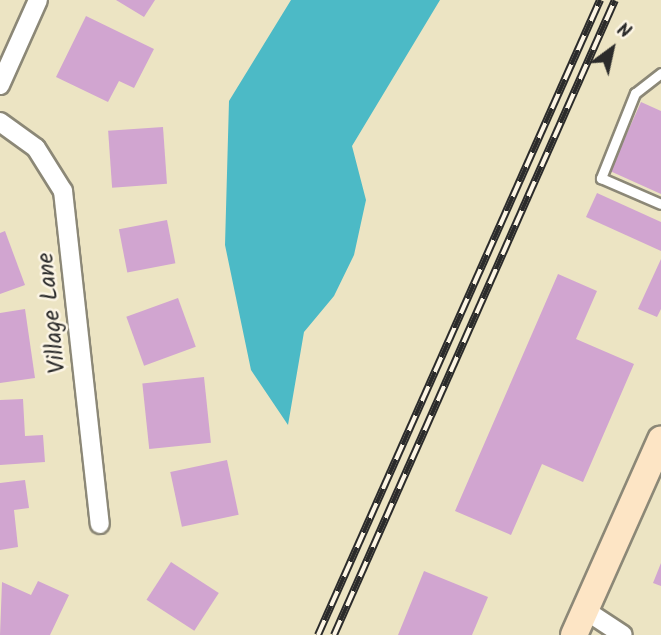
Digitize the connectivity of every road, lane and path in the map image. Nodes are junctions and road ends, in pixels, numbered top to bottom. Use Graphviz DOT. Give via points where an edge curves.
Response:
graph roads {
  1 [pos="38,0"];
  2 [pos="660,74"];
  3 [pos="0,85"];
  4 [pos="0,122"];
  5 [pos="661,204"];
  6 [pos="661,440"];
  7 [pos="100,524"];
  8 [pos="585,610"];
  9 [pos="574,635"];
  10 [pos="623,635"];
  1 -- 3 [label="street"];
  2 -- 5 [label="lane" via="635,93 601,178"];
  4 -- 7 [label="street, Village Lane" via="36,148 63,191"];
  6 -- 8 [label="street"];
  8 -- 9 [label="street"];
  8 -- 10 [label="street"];
}
